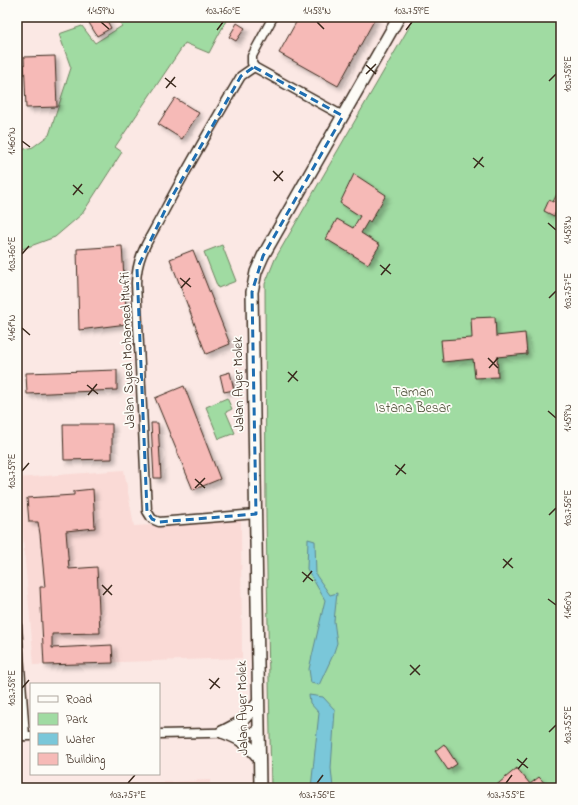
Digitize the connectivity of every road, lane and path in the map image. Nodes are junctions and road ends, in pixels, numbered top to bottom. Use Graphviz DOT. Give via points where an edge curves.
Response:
graph roads {
  1 [pos="273,17"];
  2 [pos="399,17"];
  3 [pos="254,67"];
  4 [pos="343,116"];
  5 [pos="256,514"];
  6 [pos="17,626"];
  7 [pos="258,703"];
  8 [pos="222,732"];
  9 [pos="258,732"];
  10 [pos="160,734"];
  11 [pos="24,736"];
  12 [pos="259,758"];
  13 [pos="260,788"];
  1 -- 3 [label="street" via="252,56"];
  2 -- 4 [label="main road, Jalan Ayer Molek"];
  3 -- 4 [label="street"];
  3 -- 5 [label="street, Jalan Syed Mohamed Mufti" via="241,76 172,196 140,257 136,283 147,511 152,519 159,522"];
  4 -- 5 [label="main road, Jalan Ayer Molek" via="263,256 252,292"];
  5 -- 7 [label="main road, Jalan Ayer Molek"];
  6 -- 11 [label="street"];
  7 -- 8 [label="main road" via="241,722"];
  7 -- 9 [label="main road, Jalan Ayer Molek"];
  8 -- 9 [label="street"];
  8 -- 10 [label="street"];
  8 -- 12 [label="main road" via="239,738"];
  9 -- 12 [label="main road, Jalan Ayer Molek"];
  12 -- 13 [label="main road, Jalan Ayer Molek"];
}
